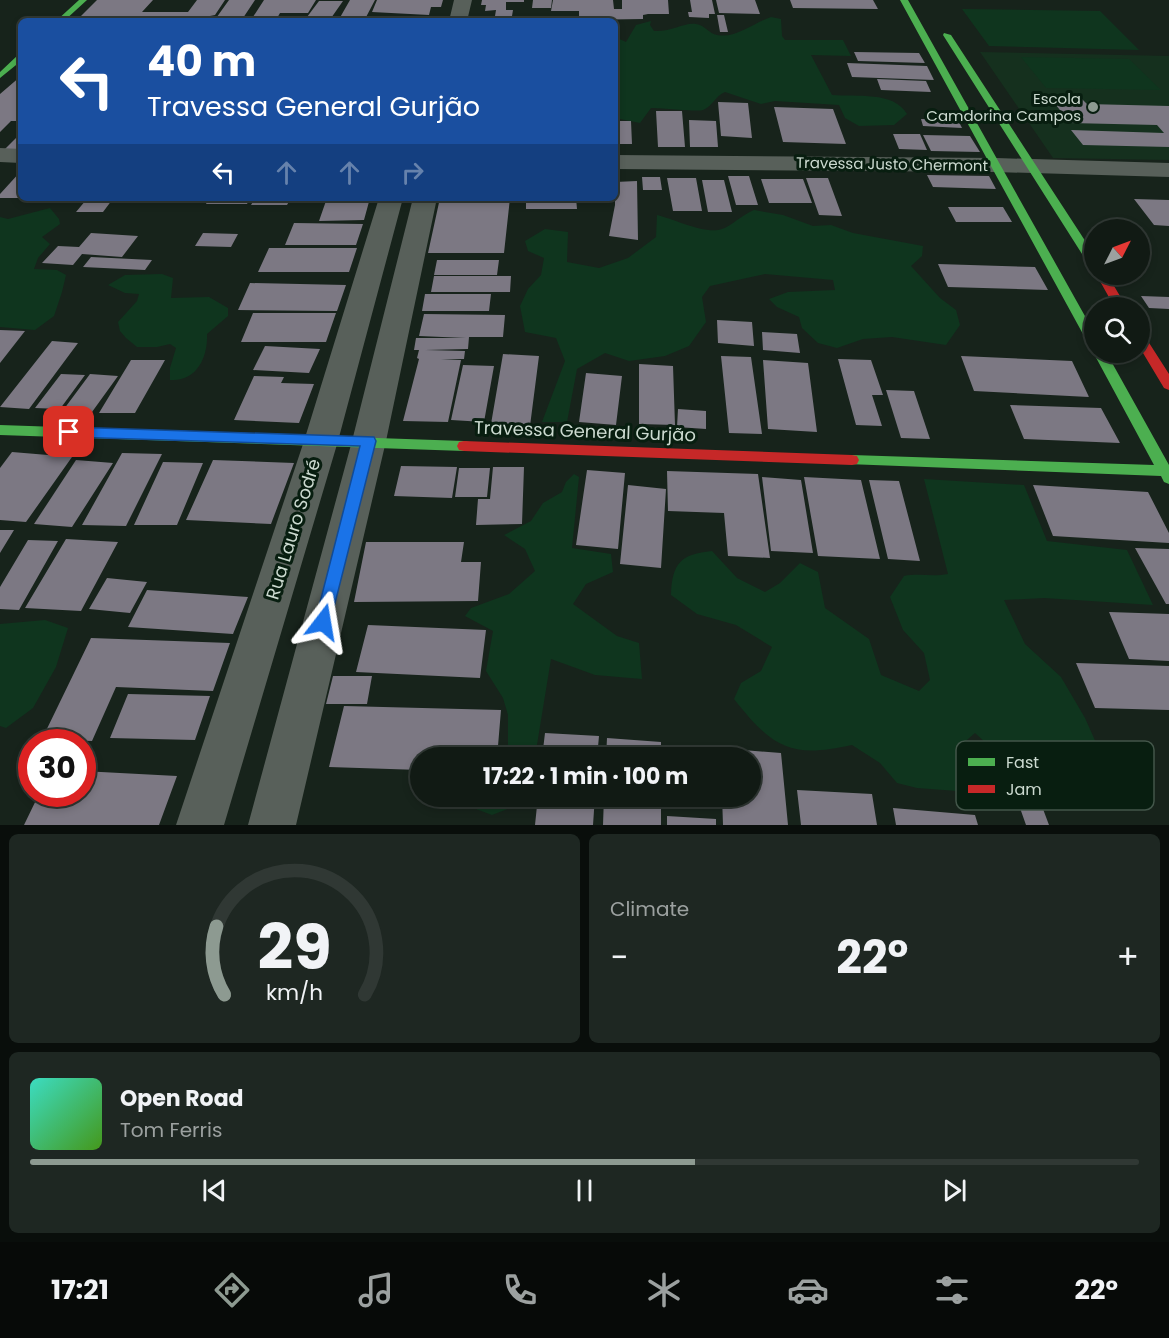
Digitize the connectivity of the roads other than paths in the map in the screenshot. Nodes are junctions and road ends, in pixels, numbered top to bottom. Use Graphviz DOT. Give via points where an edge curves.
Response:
graph roads {
  1 [pos="83,0"];
  2 [pos="463,0"];
  3 [pos="904,0"];
  4 [pos="63,18"];
  5 [pos="459,18"];
  6 [pos="937,19"];
  7 [pos="18,60"];
  8 [pos="0,76"];
  9 [pos="0,155"];
  10 [pos="18,156"];
  11 [pos="618,162"];
  12 [pos="996,165"];
  13 [pos="1034,167"];
  14 [pos="1169,170"];
  15 [pos="390,201"];
  16 [pos="424,201"];
  17 [pos="1084,248"];
  18 [pos="1084,325"];
  19 [pos="1150,354"];
  20 [pos="1105,363"];
  21 [pos="1169,385"];
  22 [pos="0,430"];
  23 [pos="321,441"];
  24 [pos="369,441"];
  25 [pos="1168,473"];
  26 [pos="200,825"];
  27 [pos="272,825"];
  1 -- 4 [label="street"];
  2 -- 5 [label="street"];
  3 -- 12 [label="street"];
  6 -- 13 [label="street"];
  7 -- 8 [label="street"];
  9 -- 10 [label="street"];
  11 -- 12 [label="street, Travessa Justo Chermont"];
  12 -- 13 [label="street, Travessa Justo Chermont"];
  12 -- 18 [label="street"];
  13 -- 14 [label="street, Travessa Justo Chermont"];
  13 -- 17 [label="street"];
  15 -- 23 [label="street, Rua Lauro Sodré"];
  16 -- 24 [label="street"];
  19 -- 21 [label="street"];
  20 -- 25 [label="street"];
  22 -- 23 [label="street, Travessa General Gurjão"];
  23 -- 24 [label="street, Travessa General Gurjão"];
  23 -- 26 [label="street, Rua Lauro Sodré"];
  24 -- 25 [label="street, Travessa General Gurjão"];
  24 -- 27 [label="street"];
}
